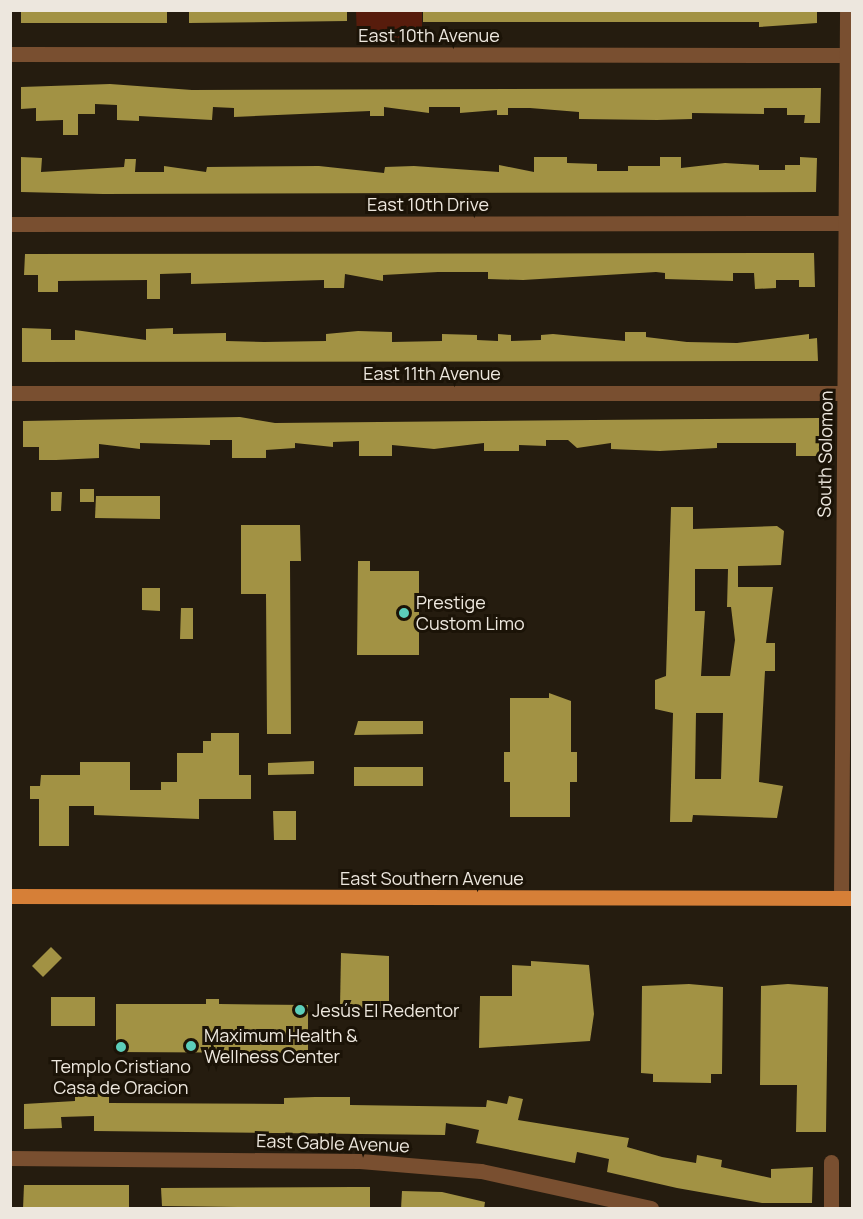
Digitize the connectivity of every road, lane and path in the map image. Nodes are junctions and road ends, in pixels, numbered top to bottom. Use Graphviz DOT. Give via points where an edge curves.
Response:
graph roads {
  1 [pos="847,10"];
  2 [pos="10,54"];
  3 [pos="847,54"];
  4 [pos="846,223"];
  5 [pos="10,224"];
  6 [pos="10,393"];
  7 [pos="849,393"];
  8 [pos="10,897"];
  9 [pos="847,898"];
  10 [pos="10,1158"];
  11 [pos="831,1162"];
  12 [pos="651,1209"];
  13 [pos="831,1209"];
  1 -- 3 [label="street, South Solomon"];
  2 -- 3 [label="street, East 10th Avenue"];
  3 -- 4 [label="street, South Solomon"];
  4 -- 5 [label="street, East 10th Drive"];
  4 -- 7 [label="street, South Solomon"];
  6 -- 7 [label="street, East 11th Avenue"];
  7 -- 9 [label="street, South Solomon"];
  8 -- 9 [label="main road, East Southern Avenue"];
  10 -- 12 [label="street, East Gable Avenue" via="360,1161 481,1171"];
  11 -- 13 [label="street"];
}
